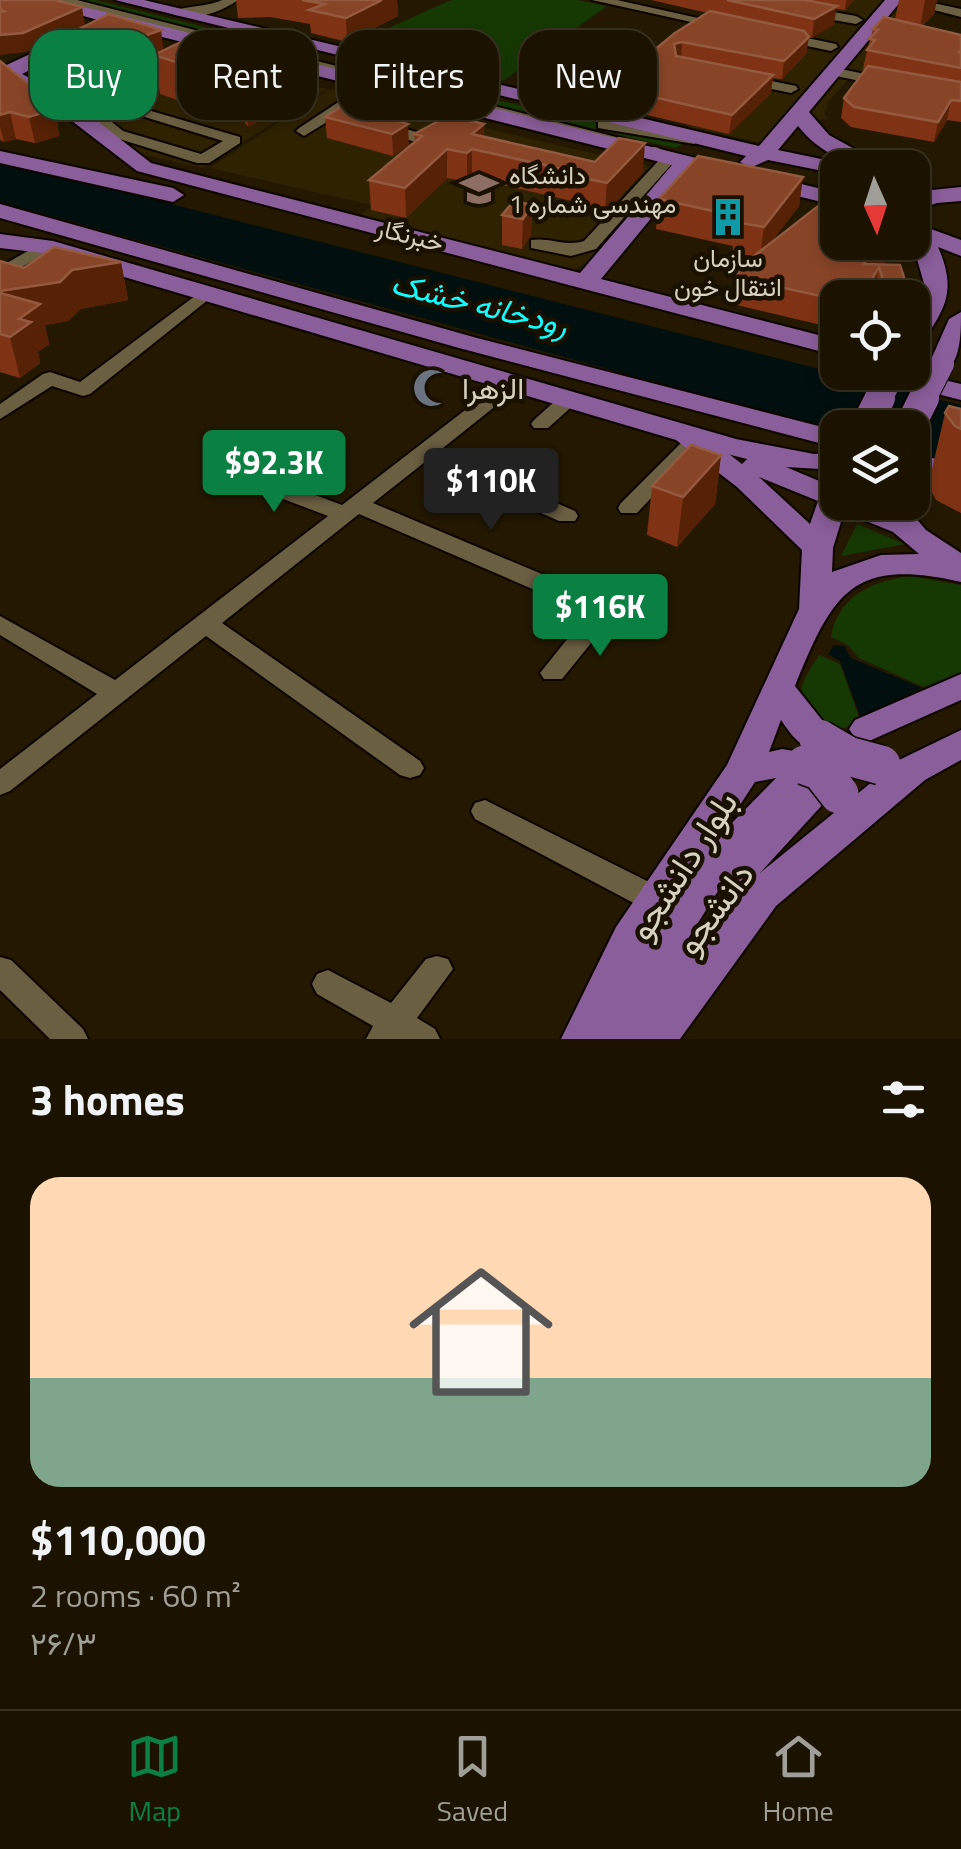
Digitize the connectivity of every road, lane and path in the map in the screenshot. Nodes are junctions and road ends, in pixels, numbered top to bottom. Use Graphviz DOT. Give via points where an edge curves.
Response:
graph roads {
  1 [pos="36,0"];
  2 [pos="62,0"];
  3 [pos="102,0"];
  4 [pos="123,0"];
  5 [pos="232,0"];
  6 [pos="598,0"];
  7 [pos="873,0"];
  8 [pos="894,0"];
  9 [pos="901,0"];
  10 [pos="800,10"];
  11 [pos="206,12"];
  12 [pos="176,13"];
  13 [pos="961,13"];
  14 [pos="117,21"];
  15 [pos="870,24"];
  16 [pos="227,26"];
  17 [pos="744,30"];
  18 [pos="763,33"];
  19 [pos="177,36"];
  20 [pos="830,47"];
  21 [pos="831,72"];
  22 [pos="3,74"];
  23 [pos="729,77"];
  24 [pos="30,81"];
  25 [pos="909,86"];
  26 [pos="794,100"];
  27 [pos="499,113"];
  28 [pos="157,117"];
  29 [pos="337,117"];
  30 [pos="79,120"];
  31 [pos="134,120"];
  32 [pos="366,120"];
  33 [pos="86,126"];
  34 [pos="304,131"];
  35 [pos="109,146"];
  36 [pos="842,150"];
  37 [pos="751,152"];
  38 [pos="684,153"];
  39 [pos="0,154"];
  40 [pos="29,154"];
  41 [pos="400,164"];
  42 [pos="820,165"];
  43 [pos="119,171"];
  44 [pos="733,172"];
  45 [pos="930,186"];
  46 [pos="960,194"];
  47 [pos="820,195"];
  48 [pos="930,198"];
  49 [pos="0,210"];
  50 [pos="0,218"];
  51 [pos="0,228"];
  52 [pos="930,235"];
  53 [pos="0,240"];
  54 [pos="536,244"];
  55 [pos="44,246"];
  56 [pos="930,246"];
  57 [pos="961,249"];
  58 [pos="162,259"];
  59 [pos="949,269"];
  60 [pos="0,275"];
  61 [pos="588,280"];
  62 [pos="207,292"];
  63 [pos="668,301"];
  64 [pos="930,309"];
  65 [pos="961,319"];
  66 [pos="740,324"];
  67 [pos="820,332"];
  68 [pos="820,344"];
  69 [pos="820,358"];
  70 [pos="952,371"];
  71 [pos="516,381"];
  72 [pos="930,384"];
  73 [pos="961,392"];
  74 [pos="570,398"];
  75 [pos="923,410"];
  76 [pos="0,413"];
  77 [pos="542,424"];
  78 [pos="820,435"];
  79 [pos="686,437"];
  80 [pos="423,453"];
  81 [pos="820,460"];
  82 [pos="930,466"];
  83 [pos="222,468"];
  84 [pos="961,474"];
  85 [pos="820,489"];
  86 [pos="629,508"];
  87 [pos="351,510"];
  88 [pos="568,516"];
  89 [pos="829,520"];
  90 [pos="898,520"];
  91 [pos="818,548"];
  92 [pos="961,569"];
  93 [pos="814,606"];
  94 [pos="0,624"];
  95 [pos="205,624"];
  96 [pos="553,674"];
  97 [pos="961,686"];
  98 [pos="779,690"];
  99 [pos="116,693"];
  100 [pos="961,706"];
  101 [pos="914,754"];
  102 [pos="410,768"];
  103 [pos="743,770"];
  104 [pos="820,782"];
  105 [pos="0,784"];
  106 [pos="485,812"];
  107 [pos="654,899"];
  108 [pos="437,969"];
  109 [pos="0,970"];
  110 [pos="328,984"];
  111 [pos="400,1034"];
  112 [pos="72,1039"];
  113 [pos="583,1039"];
  114 [pos="601,1039"];
  115 [pos="630,1039"];
  116 [pos="655,1039"];
  1 -- 14 [label="main road"];
  2 -- 38 [label="street"];
  3 -- 38 [label="street" via="630,132"];
  4 -- 12 [label="main road"];
  5 -- 11 [label="street"];
  6 -- 17 [label="street"];
  7 -- 15 [label="main road"];
  8 -- 15 [label="main road"];
  9 -- 13 [label="street"];
  10 -- 15 [label="street"];
  11 -- 12 [label="street"];
  11 -- 16 [label="street"];
  12 -- 16 [label="main road"];
  14 -- 19 [label="main road"];
  14 -- 22 [label="main road"];
  15 -- 20 [label="main road"];
  15 -- 21 [label="main road"];
  16 -- 38 [label="main road"];
  18 -- 20 [label="street"];
  20 -- 26 [label="main road"];
  21 -- 25 [label="street"];
  21 -- 26 [label="main road"];
  22 -- 24 [label="main road, خبرنگار"];
  23 -- 26 [label="street"];
  26 -- 36 [label="main road" via="805,124"];
  26 -- 37 [label="main road"];
  26 -- 37 [label="main road" via="774,109"];
  27 -- 38 [label="main road"];
  28 -- 31 [label="street" via="234,140 222,148"];
  29 -- 34 [label="street"];
  30 -- 33 [label="main road, خبرنگار"];
  32 -- 41 [label="street" via="429,143"];
  33 -- 35 [label="main road, خبرنگار"];
  33 -- 40 [label="main road" via="76,148"];
  35 -- 43 [label="main road" via="87,153"];
  35 -- 61 [label="main road, خبرنگار" via="144,167"];
  37 -- 38 [label="main road"];
  37 -- 42 [label="main road"];
  37 -- 44 [label="main road"];
  38 -- 44 [label="main road"];
  38 -- 54 [label="street" via="590,245 571,251"];
  38 -- 61 [label="main road"];
  39 -- 40 [label="main road"];
  39 -- 69 [label="main road"];
  40 -- 43 [label="main road"];
  43 -- 66 [label="main road"];
  44 -- 47 [label="main road"];
  45 -- 46 [label="main road"];
  46 -- 48 [label="main road"];
  49 -- 58 [label="main road"];
  50 -- 58 [label="main road"];
  51 -- 55 [label="main road" via="36,237"];
  52 -- 57 [label="main road"];
  53 -- 55 [label="main road"];
  55 -- 60 [label="street"];
  55 -- 62 [label="main road"];
  56 -- 59 [label="main road"];
  58 -- 78 [label="main road"];
  59 -- 64 [label="main road"];
  61 -- 63 [label="main road, خبرنگار"];
  62 -- 71 [label="main road"];
  62 -- 76 [label="street" via="83,390 50,378"];
  63 -- 66 [label="main road, خبرنگار"];
  63 -- 67 [label="main road"];
  65 -- 70 [label="main road"];
  66 -- 68 [label="main road, خبرنگار"];
  70 -- 75 [label="main road, bridge"];
  71 -- 74 [label="main road"];
  71 -- 80 [label="street"];
  72 -- 73 [label="main road"];
  74 -- 77 [label="street"];
  74 -- 79 [label="main road"];
  79 -- 81 [label="main road"];
  79 -- 85 [label="main road"];
  79 -- 86 [label="street"];
  79 -- 91 [label="main road"];
  80 -- 87 [label="street"];
  80 -- 88 [label="street"];
  82 -- 84 [label="main road"];
  83 -- 87 [label="street"];
  87 -- 95 [label="street"];
  87 -- 96 [label="street" via="604,610"];
  89 -- 91 [label="main road"];
  90 -- 92 [label="main road"];
  91 -- 93 [label="main road"];
  92 -- 93 [label="main road" via="879,566 834,584"];
  93 -- 98 [label="main road, بلوار دانشجو"];
  94 -- 99 [label="street"];
  95 -- 99 [label="street"];
  95 -- 102 [label="street"];
  97 -- 101 [label="main road"];
  98 -- 103 [label="main road, بلوار دانشجو"];
  98 -- 104 [label="main road" via="800,721"];
  99 -- 105 [label="street"];
  100 -- 101 [label="main road"];
  101 -- 104 [label="main road"];
  101 -- 104 [label="main road, bridge" via="848,756"];
  103 -- 104 [label="main road" via="782,762"];
  103 -- 107 [label="main road, بلوار دانشجو"];
  104 -- 114 [label="main road, دانشجو" via="712,867"];
  104 -- 115 [label="main road, دانشجو" via="729,879"];
  104 -- 116 [label="main road" via="762,894"];
  106 -- 107 [label="street"];
  107 -- 113 [label="main road, بلوار دانشجو"];
  108 -- 111 [label="street"];
  109 -- 112 [label="street"];
  110 -- 111 [label="street"];
}
